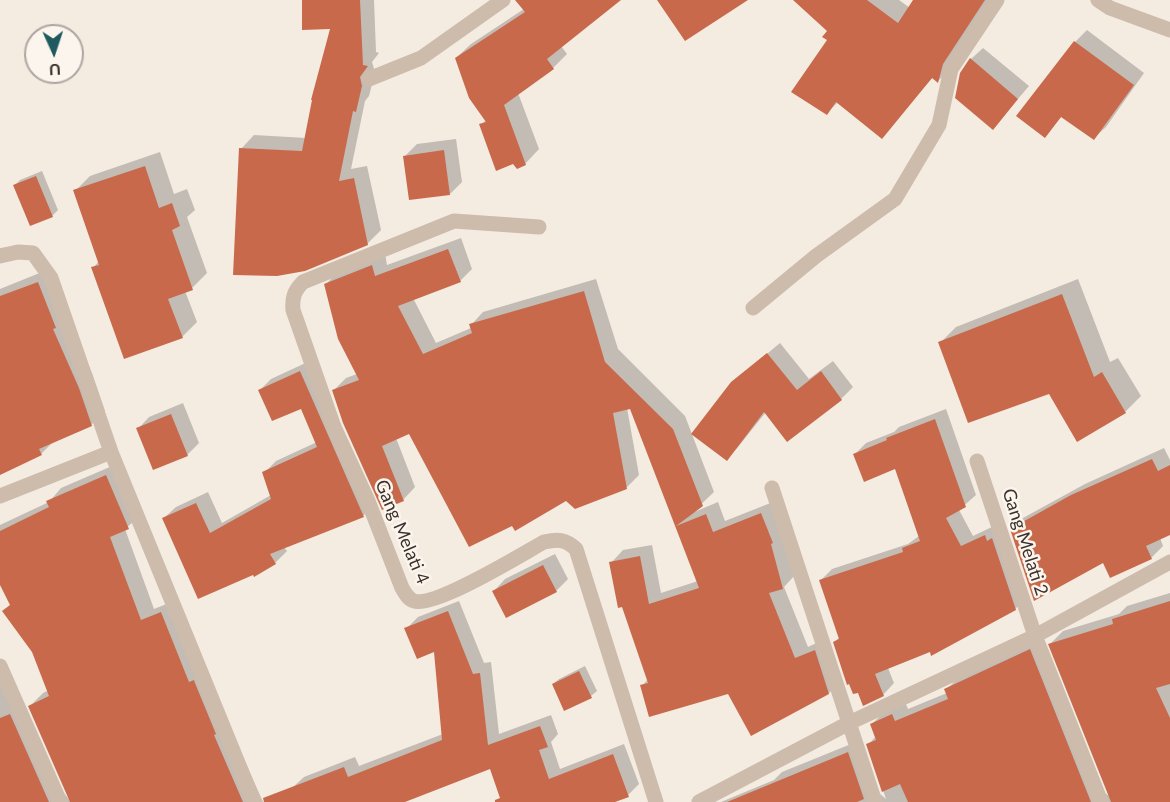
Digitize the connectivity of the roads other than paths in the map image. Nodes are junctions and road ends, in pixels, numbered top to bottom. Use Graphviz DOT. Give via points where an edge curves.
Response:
graph roads {
  1 [pos="503,0"];
  2 [pos="997,0"];
  3 [pos="1098,0"];
  4 [pos="1170,30"];
  5 [pos="369,79"];
  6 [pos="539,227"];
  7 [pos="0,256"];
  8 [pos="753,309"];
  9 [pos="111,452"];
  10 [pos="977,461"];
  11 [pos="772,488"];
  12 [pos="0,496"];
  13 [pos="1170,562"];
  14 [pos="1035,636"];
  15 [pos="0,666"];
  16 [pos="849,723"];
  17 [pos="60,802"];
  18 [pos="254,802"];
  19 [pos="656,802"];
  20 [pos="699,802"];
  21 [pos="875,802"];
  22 [pos="1101,802"];
  1 -- 5 [label="street" via="421,58"];
  2 -- 8 [label="street" via="951,69 939,125 895,199 816,256"];
  3 -- 4 [label="street"];
  6 -- 19 [label="street, Gang Melati 4" via="454,221 303,282 292,299 295,319 334,427 408,597 416,602 441,597 544,542 559,539 576,549"];
  7 -- 9 [label="street" via="33,253 51,278"];
  9 -- 12 [label="street"];
  9 -- 18 [label="street"];
  10 -- 14 [label="street, Gang Melati 2"];
  11 -- 16 [label="street"];
  13 -- 14 [label="street"];
  14 -- 16 [label="street"];
  14 -- 22 [label="street, Gang Melati 2"];
  15 -- 17 [label="street"];
  16 -- 20 [label="street"];
  16 -- 21 [label="street"];
}
